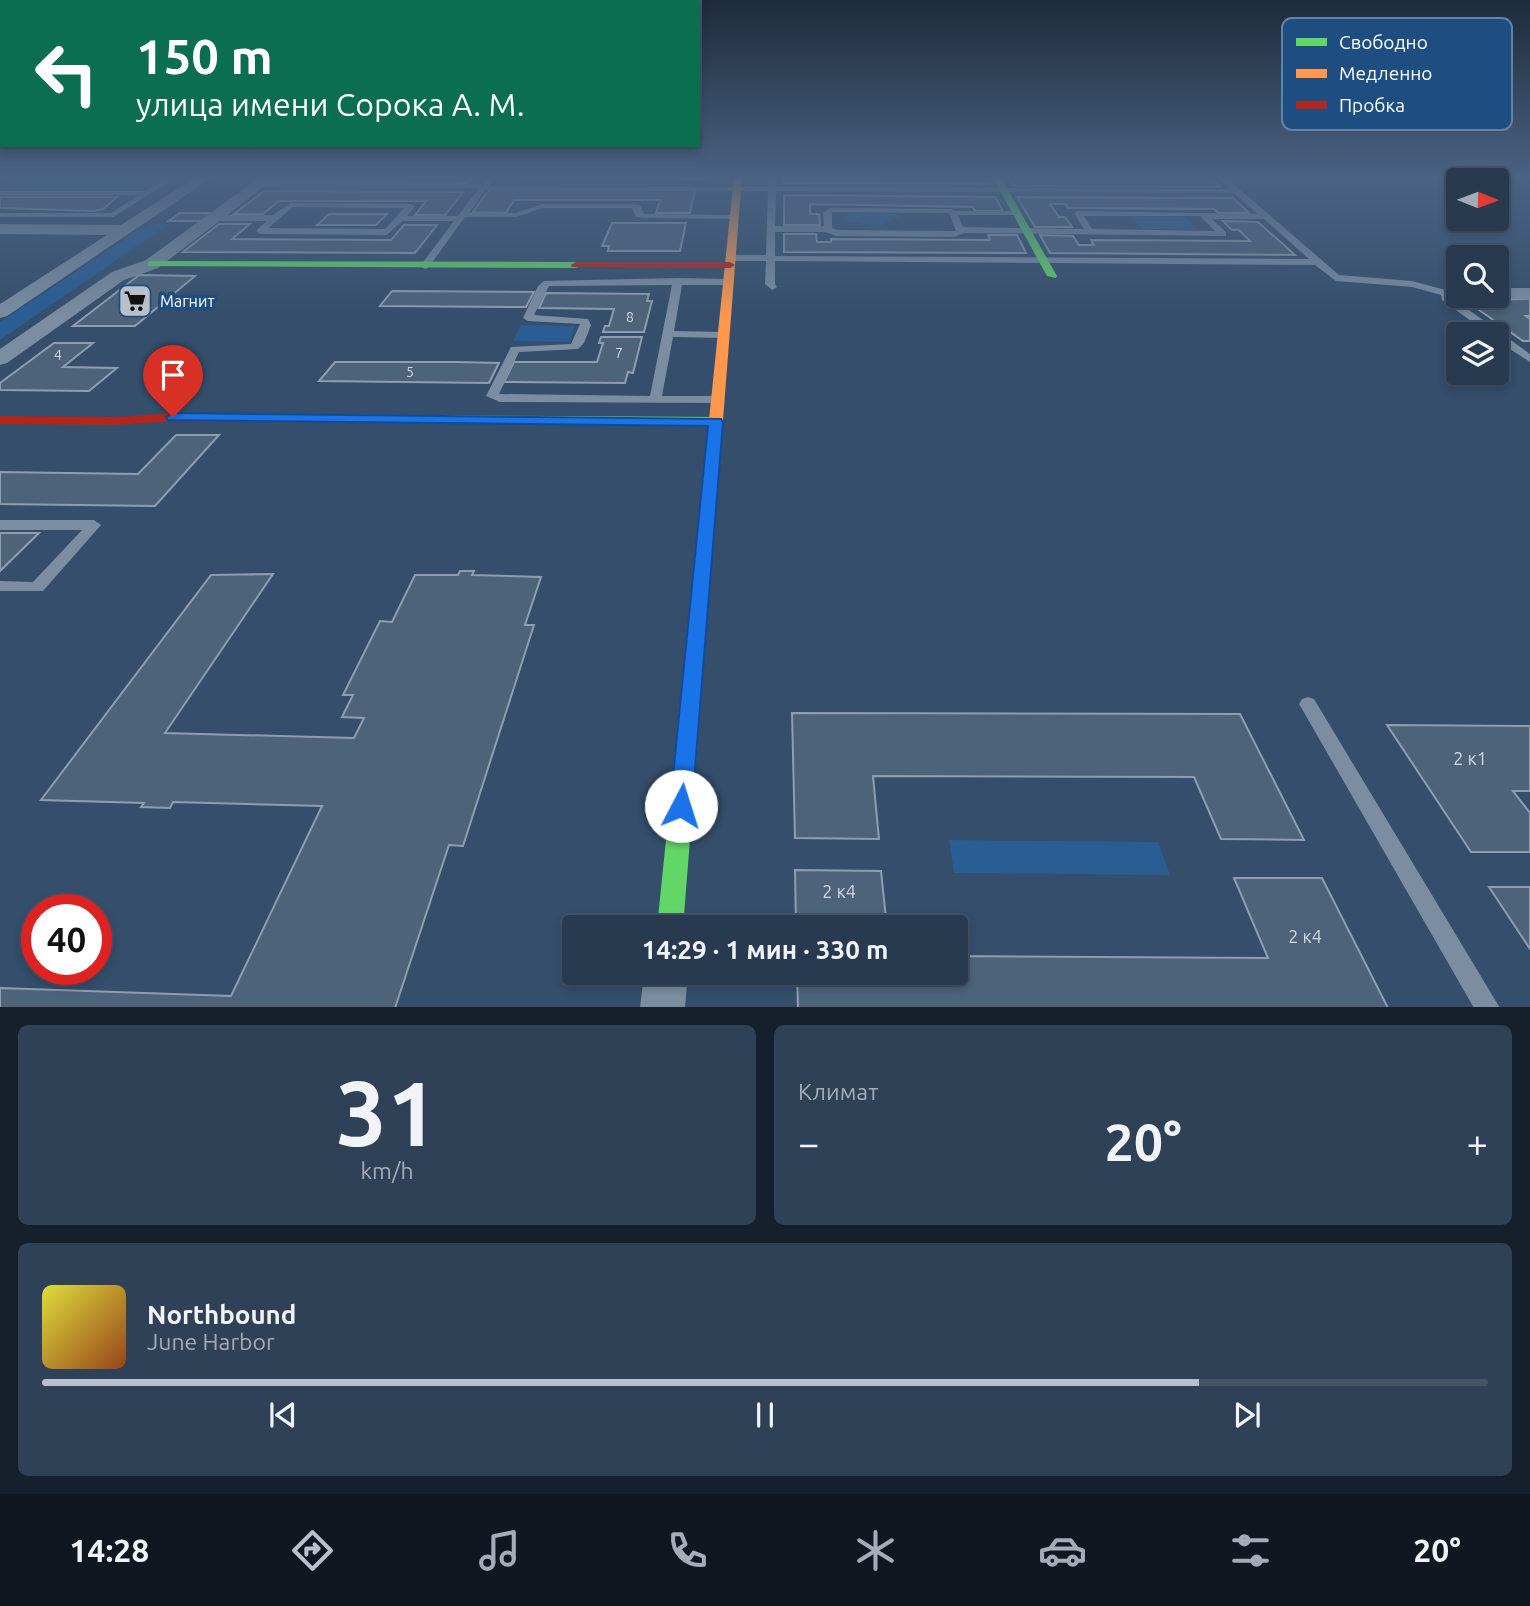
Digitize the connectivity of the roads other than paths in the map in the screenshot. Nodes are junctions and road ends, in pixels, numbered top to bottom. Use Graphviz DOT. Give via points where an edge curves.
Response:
graph roads {
  1 [pos="137,223"];
  2 [pos="209,223"];
  3 [pos="269,223"];
  4 [pos="395,223"];
  5 [pos="457,223"];
  6 [pos="733,223"];
  7 [pos="771,223"];
  8 [pos="828,223"];
  9 [pos="957,223"];
  10 [pos="1023,223"];
  11 [pos="1084,223"];
  12 [pos="1213,223"];
  13 [pos="1273,223"];
  14 [pos="0,229"];
  15 [pos="771,229"];
  16 [pos="828,229"];
  17 [pos="126,230"];
  18 [pos="960,230"];
  19 [pos="1027,230"];
  20 [pos="1089,231"];
  21 [pos="770,258"];
  22 [pos="1043,260"];
  23 [pos="730,262"];
  24 [pos="1318,262"];
  25 [pos="152,264"];
  26 [pos="425,266"];
  27 [pos="56,275"];
  28 [pos="118,276"];
  29 [pos="1052,276"];
  30 [pos="678,282"];
  31 [pos="728,282"];
  32 [pos="772,286"];
  33 [pos="1446,292"];
  34 [pos="1509,294"];
  35 [pos="1530,294"];
  36 [pos="1460,308"];
  37 [pos="0,312"];
  38 [pos="1479,322"];
  39 [pos="668,334"];
  40 [pos="724,335"];
  41 [pos="1509,344"];
  42 [pos="1512,346"];
  43 [pos="1530,346"];
  44 [pos="0,359"];
  45 [pos="1530,359"];
  46 [pos="655,399"];
  47 [pos="718,400"];
  48 [pos="0,420"];
  49 [pos="716,422"];
  50 [pos="0,525"];
  51 [pos="0,586"];
  52 [pos="1308,704"];
  53 [pos="671,915"];
  54 [pos="665,985"];
  55 [pos="663,1007"];
  56 [pos="1488,1007"];
  1 -- 17 [label="street"];
  2 -- 25 [label="street"];
  3 -- 4 [label="lane" via="260,231 387,232"];
  5 -- 26 [label="lane"];
  6 -- 23 [label="street"];
  7 -- 15 [label="lane"];
  8 -- 16 [label="lane"];
  9 -- 18 [label="lane"];
  10 -- 19 [label="street"];
  11 -- 20 [label="lane"];
  12 -- 20 [label="lane" via="1223,233"];
  13 -- 24 [label="lane"];
  14 -- 17 [label="street"];
  15 -- 16 [label="lane"];
  15 -- 21 [label="lane"];
  16 -- 18 [label="lane" via="832,233 881,234 958,234"];
  17 -- 27 [label="street"];
  18 -- 19 [label="lane"];
  19 -- 20 [label="lane"];
  19 -- 22 [label="street"];
  21 -- 22 [label="lane"];
  21 -- 23 [label="lane"];
  21 -- 32 [label="lane"];
  22 -- 24 [label="lane"];
  22 -- 29 [label="street"];
  23 -- 26 [label="street"];
  23 -- 31 [label="street"];
  24 -- 33 [label="lane" via="1336,278 1412,284"];
  25 -- 26 [label="street"];
  25 -- 28 [label="street"];
  27 -- 28 [label="street"];
  27 -- 37 [label="street"];
  28 -- 44 [label="street"];
  30 -- 31 [label="lane"];
  30 -- 39 [label="lane"];
  30 -- 46 [label="lane" via="547,283 528,318 586,322 579,343 574,347 514,349 492,396"];
  31 -- 40 [label="street"];
  34 -- 35 [label="street"];
  36 -- 38 [label="lane"];
  39 -- 40 [label="lane"];
  39 -- 46 [label="lane"];
  40 -- 47 [label="street"];
  41 -- 42 [label="lane"];
  42 -- 43 [label="lane"];
  42 -- 45 [label="lane"];
  46 -- 47 [label="lane"];
  47 -- 49 [label="street"];
  48 -- 49 [label="street"];
  49 -- 53 [label="street"];
  50 -- 51 [label="lane" via="94,525 37,587"];
  52 -- 56 [label="lane"];
  54 -- 55 [label="street"];
}
